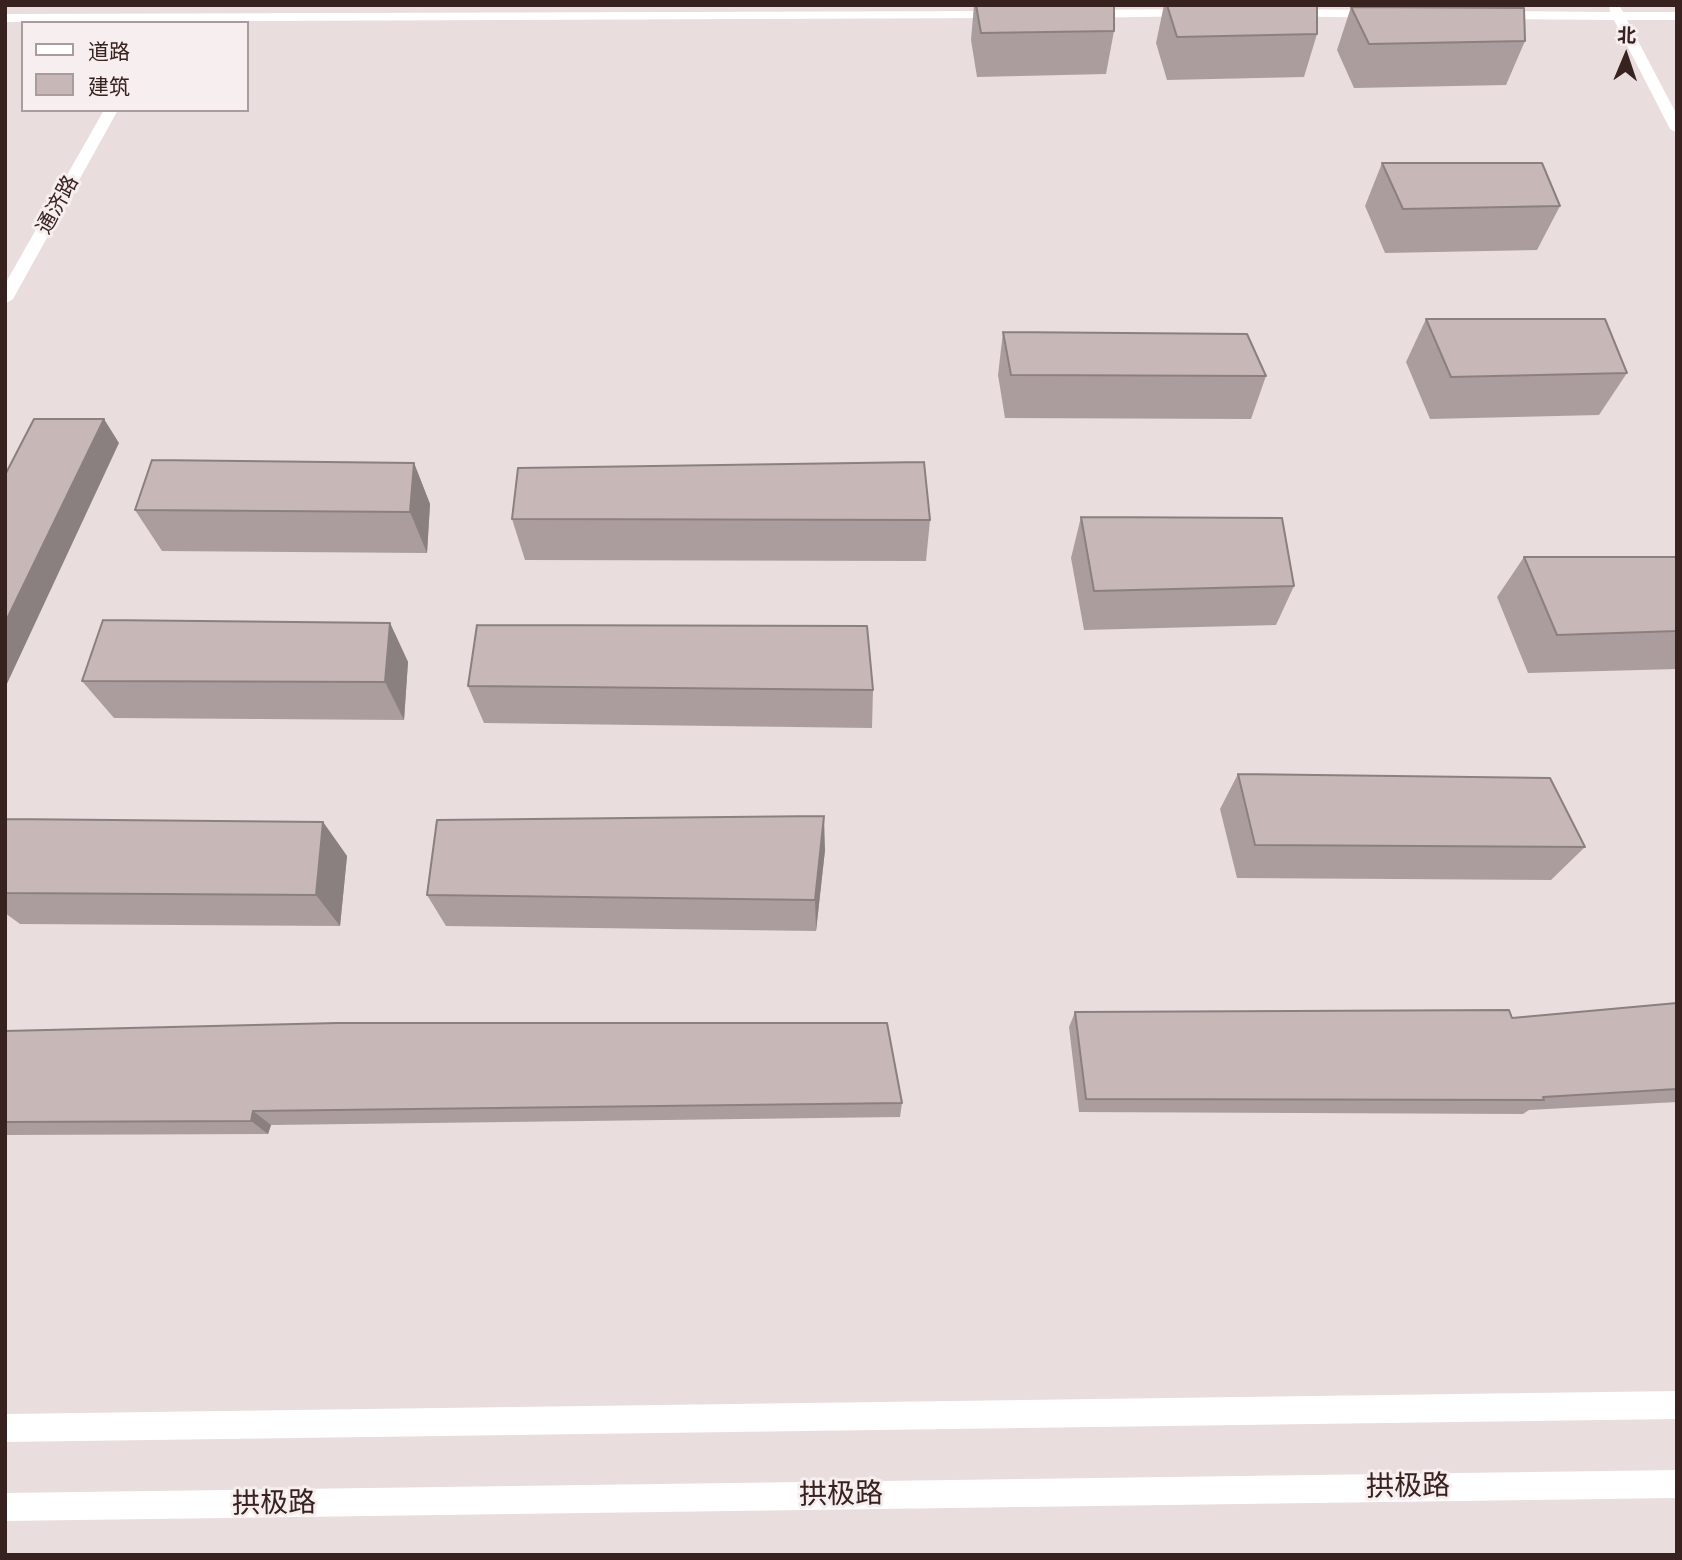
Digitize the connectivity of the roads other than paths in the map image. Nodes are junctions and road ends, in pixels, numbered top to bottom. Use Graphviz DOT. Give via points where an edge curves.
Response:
graph roads {
  1 [pos="170,5"];
  2 [pos="942,11"];
  3 [pos="1616,11"];
  4 [pos="1200,13"];
  5 [pos="1277,13"];
  6 [pos="1387,14"];
  7 [pos="1011,15"];
  8 [pos="1066,15"];
  9 [pos="1482,15"];
  10 [pos="1677,16"];
  11 [pos="5,19"];
  12 [pos="161,20"];
  13 [pos="110,112"];
  14 [pos="1677,129"];
  15 [pos="5,299"];
  16 [pos="1677,1405"];
  17 [pos="5,1428"];
  18 [pos="1677,1483"];
  19 [pos="5,1507"];
  1 -- 12 [label="street"];
  2 -- 7 [label="street"];
  2 -- 12 [label="street"];
  3 -- 9 [label="street"];
  3 -- 10 [label="street"];
  3 -- 14 [label="street"];
  4 -- 8 [label="street"];
  5 -- 6 [label="street"];
  11 -- 12 [label="street"];
  13 -- 15 [label="street, 通济路"];
  16 -- 17 [label="street"];
  18 -- 19 [label="street, 拱极路"];
}
